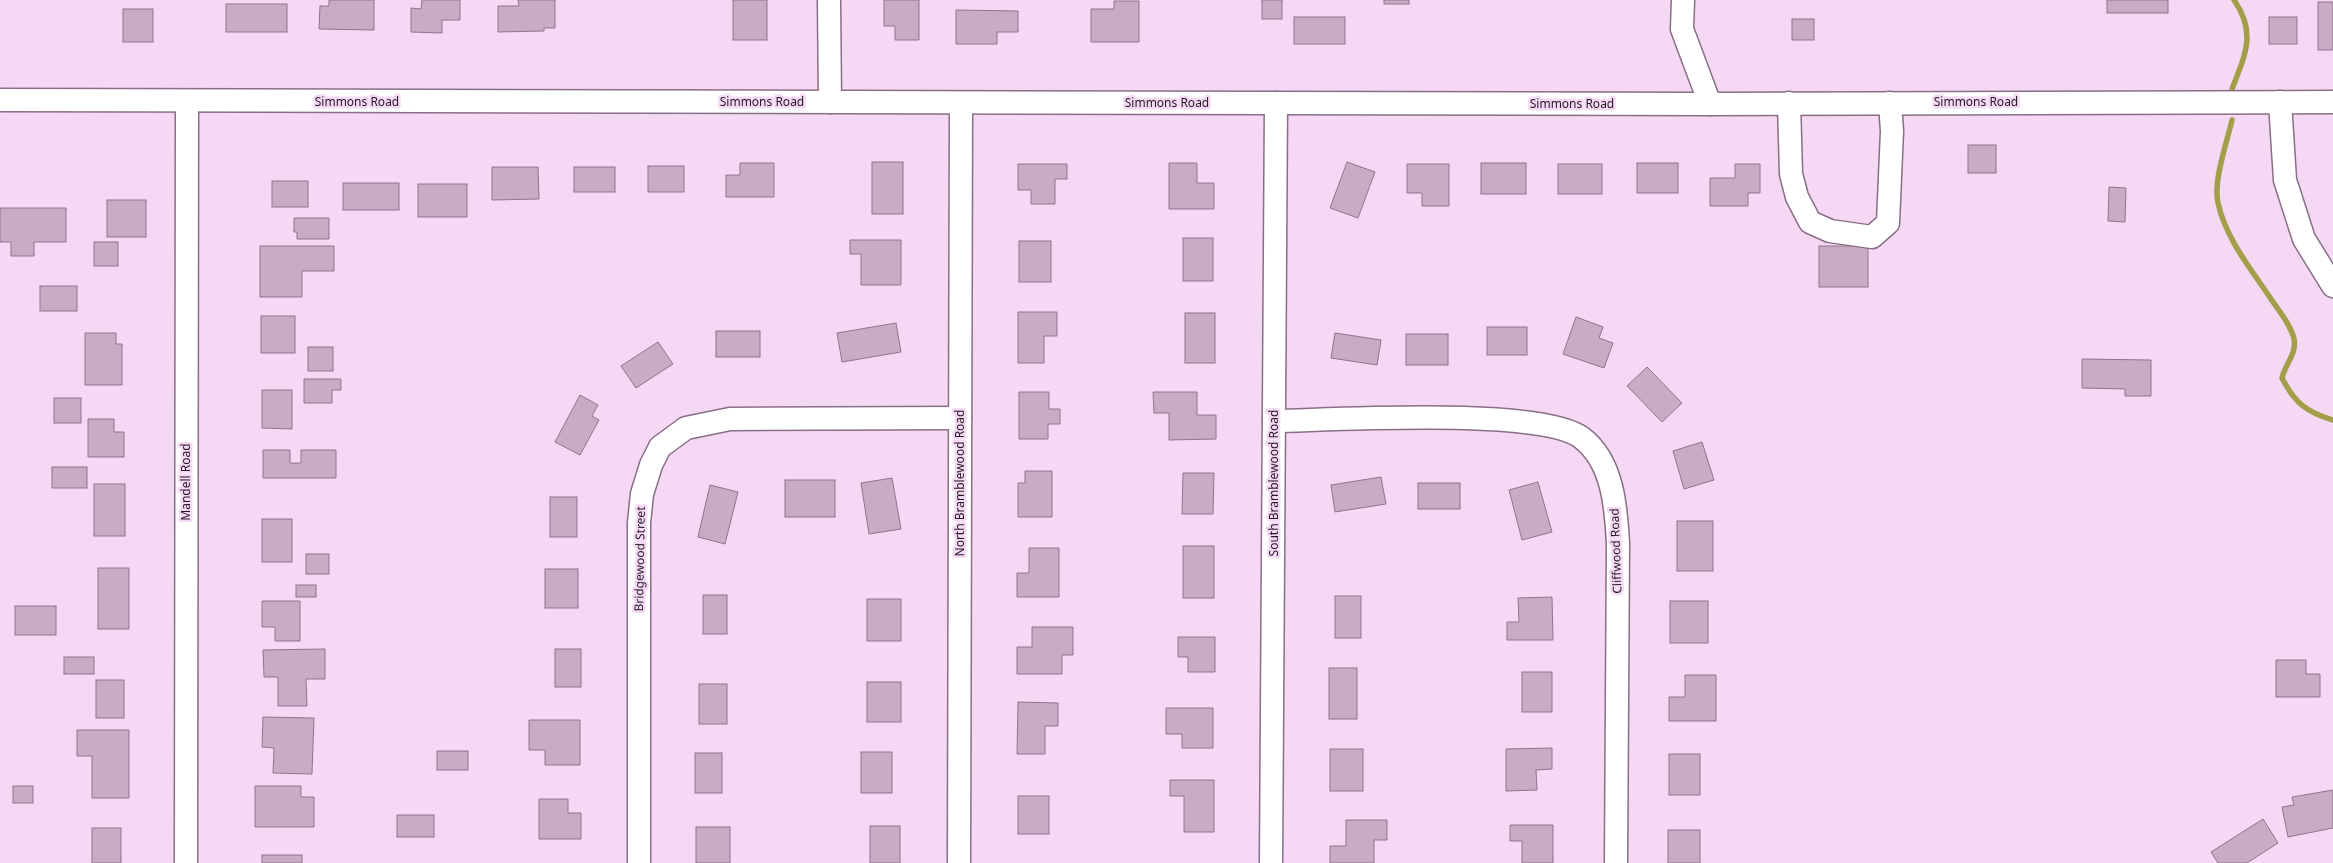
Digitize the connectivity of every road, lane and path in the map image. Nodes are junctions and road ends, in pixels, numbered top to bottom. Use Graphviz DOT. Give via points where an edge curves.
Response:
graph roads {
  1 [pos="829,0"];
  2 [pos="1683,0"];
  3 [pos="0,100"];
  4 [pos="187,102"];
  5 [pos="830,102"];
  6 [pos="1789,102"];
  7 [pos="1890,102"];
  8 [pos="2280,102"];
  9 [pos="2333,102"];
  10 [pos="961,103"];
  11 [pos="1276,103"];
  12 [pos="1710,104"];
  13 [pos="2333,286"];
  14 [pos="960,418"];
  15 [pos="1274,421"];
  16 [pos="186,863"];
  17 [pos="639,863"];
  18 [pos="959,863"];
  19 [pos="1271,863"];
  20 [pos="1616,863"];
  1 -- 5 [label="street"];
  2 -- 12 [label="street" via="1682,29"];
  3 -- 4 [label="street, Simmons Road"];
  4 -- 5 [label="street, Simmons Road"];
  4 -- 16 [label="street, Mandell Road"];
  5 -- 10 [label="street, Simmons Road"];
  6 -- 7 [label="street, Simmons Road"];
  6 -- 7 [label="street" via="1791,174 1797,197 1810,222 1830,231 1872,237 1888,223"];
  6 -- 12 [label="street, Simmons Road"];
  7 -- 8 [label="street, Simmons Road"];
  8 -- 9 [label="street, Simmons Road"];
  8 -- 13 [label="street" via="2285,180 2304,239"];
  10 -- 11 [label="street, Simmons Road"];
  10 -- 14 [label="street, North Bramblewood Road"];
  11 -- 12 [label="street, Simmons Road"];
  11 -- 15 [label="street, South Bramblewood Road"];
  14 -- 17 [label="street, Bridgewood Street" via="730,419 686,428 660,447 646,479 639,523"];
  14 -- 18 [label="street, North Bramblewood Road"];
  15 -- 19 [label="street, South Bramblewood Road"];
  15 -- 20 [label="street, Cliffwood Road" via="1524,421 1568,431 1582,438 1597,456 1610,484 1618,543"];
}
